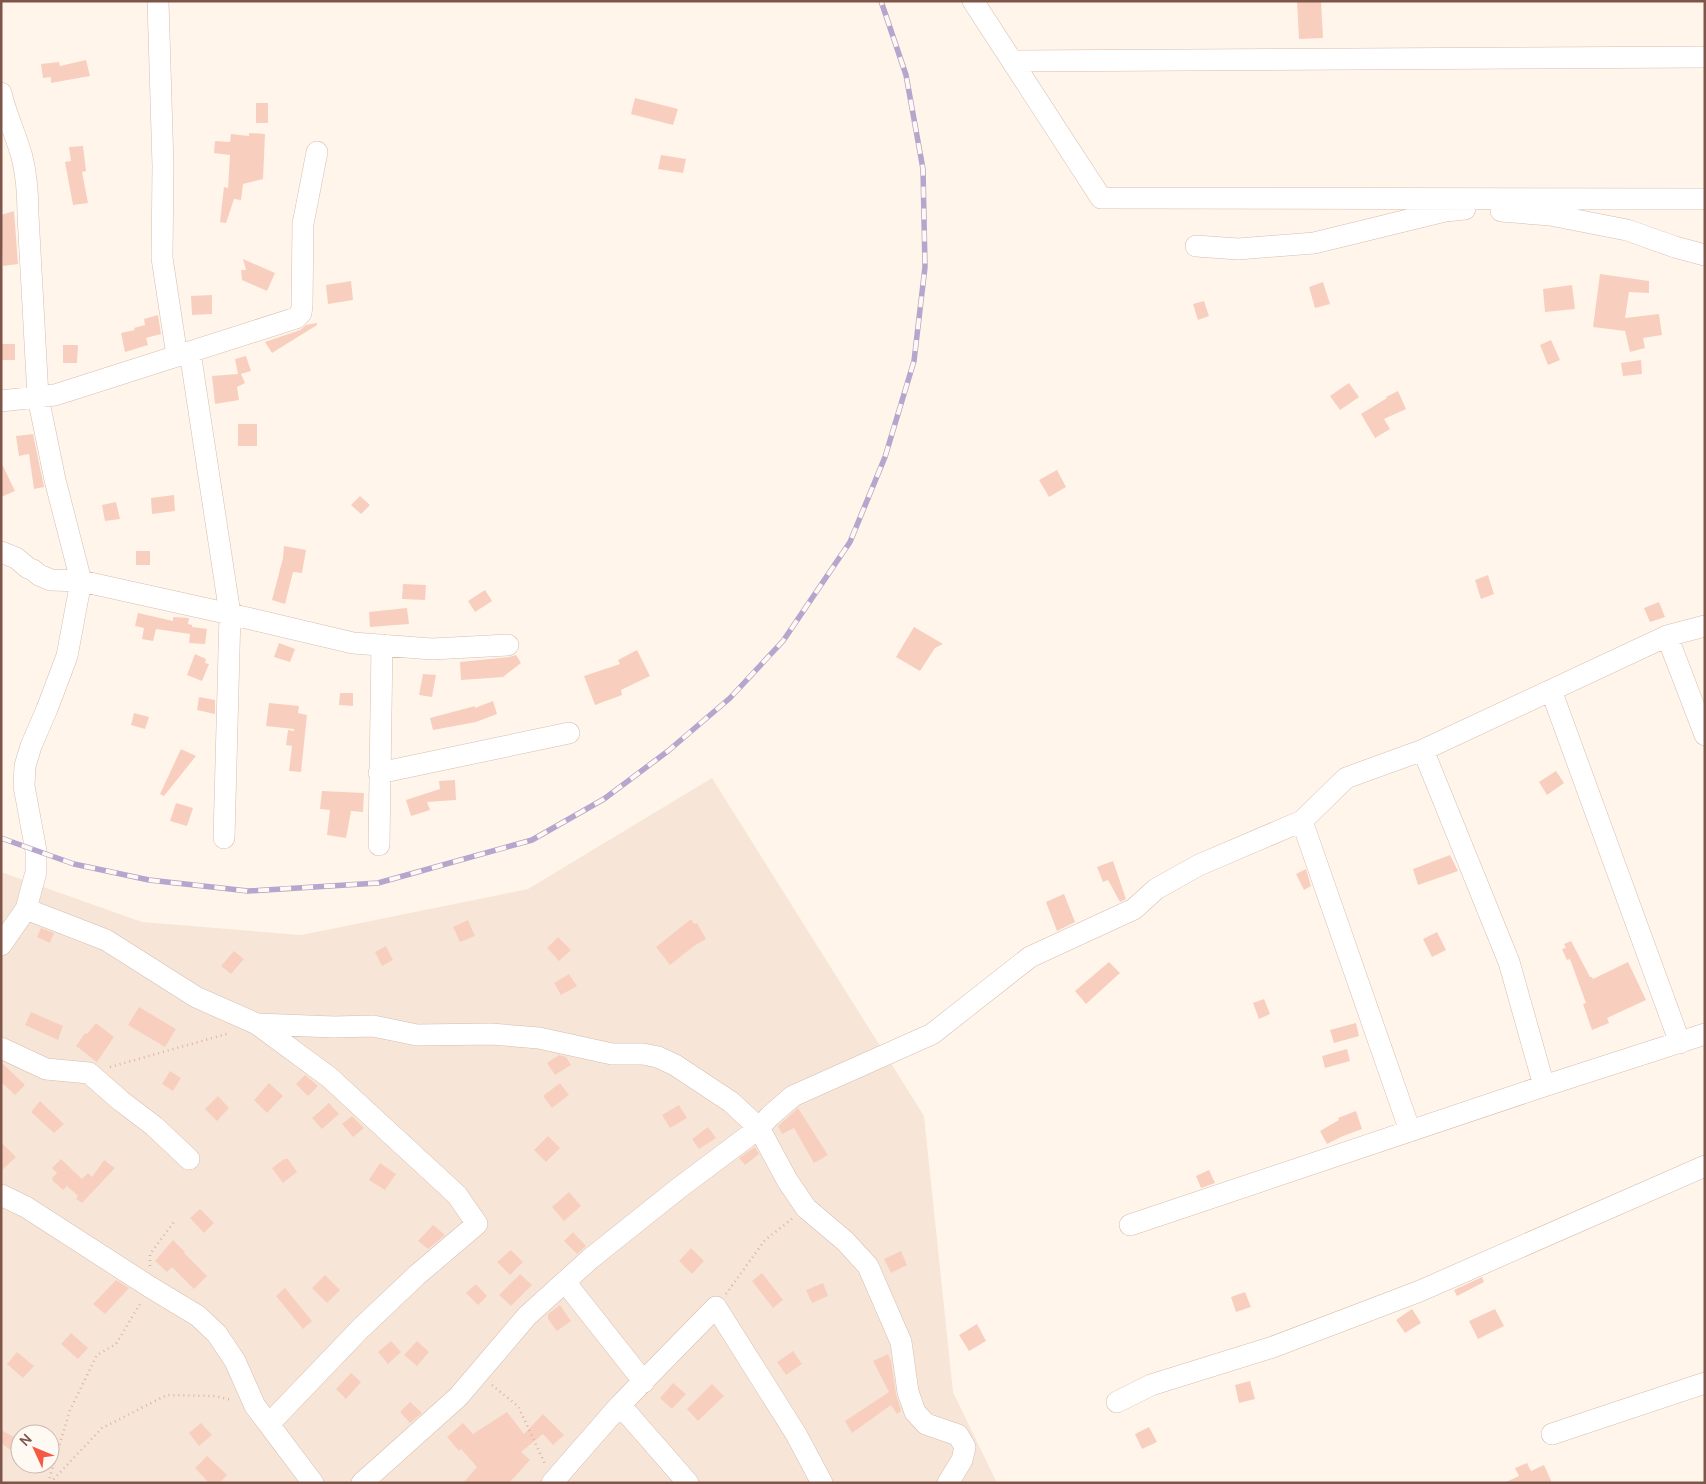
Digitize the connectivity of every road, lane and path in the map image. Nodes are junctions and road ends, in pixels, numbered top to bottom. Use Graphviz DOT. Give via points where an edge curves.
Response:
graph roads {
  1 [pos="158,1"];
  2 [pos="973,1"];
  3 [pos="1705,57"];
  4 [pos="1013,61"];
  5 [pos="1,93"];
  6 [pos="317,152"];
  7 [pos="1705,199"];
  8 [pos="1196,246"];
  9 [pos="1705,255"];
  10 [pos="184,354"];
  11 [pos="38,396"];
  12 [pos="1,401"];
  13 [pos="1,552"];
  14 [pos="81,582"];
  15 [pos="230,614"];
  16 [pos="1705,626"];
  17 [pos="1667,636"];
  18 [pos="508,645"];
  19 [pos="382,646"];
  20 [pos="1551,690"];
  21 [pos="569,733"];
  22 [pos="1705,735"];
  23 [pos="1423,750"];
  24 [pos="379,773"];
  25 [pos="1302,821"];
  26 [pos="224,838"];
  27 [pos="379,845"];
  28 [pos="26,909"];
  29 [pos="1,945"];
  30 [pos="258,1024"];
  31 [pos="230,1032"];
  32 [pos="1705,1034"];
  33 [pos="1680,1042"];
  34 [pos="1,1048"];
  35 [pos="90,1073"];
  36 [pos="1544,1086"];
  37 [pos="759,1128"];
  38 [pos="1410,1131"];
  39 [pos="189,1159"];
  40 [pos="1705,1166"];
  41 [pos="1,1195"];
  42 [pos="806,1208"];
  43 [pos="174,1222"];
  44 [pos="1130,1225"];
  45 [pos="565,1282"];
  46 [pos="150,1287"];
  47 [pos="716,1307"];
  48 [pos="644,1382"];
  49 [pos="490,1383"];
  50 [pos="1705,1383"];
  51 [pos="1117,1402"];
  52 [pos="620,1405"];
  53 [pos="255,1406"];
  54 [pos="269,1424"];
  55 [pos="1552,1434"];
  56 [pos="549,1474"];
  57 [pos="49,1483"];
  58 [pos="313,1483"];
  59 [pos="362,1483"];
  60 [pos="688,1483"];
  61 [pos="822,1483"];
  62 [pos="948,1483"];
  1 -- 10 [label="street" via="162,258"];
  2 -- 4 [label="street"];
  3 -- 4 [label="street"];
  4 -- 7 [label="street" via="1101,198"];
  5 -- 11 [label="street" via="22,156 28,193"];
  6 -- 10 [label="street" via="303,224 301,313 296,318"];
  8 -- 9 [label="street" via="1238,249 1314,243 1446,211 1477,208 1550,215 1627,230"];
  10 -- 11 [label="street" via="55,395"];
  10 -- 15 [label="street"];
  11 -- 12 [label="street"];
  11 -- 14 [label="street"];
  13 -- 14 [label="street" via="51,580"];
  14 -- 15 [label="street"];
  14 -- 28 [label="street" via="67,656 25,766 24,786 36,851 36,872"];
  15 -- 19 [label="street" via="353,643"];
  15 -- 26 [label="street"];
  16 -- 17 [label="street"];
  17 -- 20 [label="street"];
  17 -- 22 [label="street"];
  18 -- 19 [label="street" via="432,649"];
  19 -- 24 [label="street"];
  20 -- 23 [label="street"];
  20 -- 33 [label="street"];
  21 -- 24 [label="street"];
  23 -- 25 [label="street" via="1346,778"];
  23 -- 36 [label="street" via="1509,962"];
  24 -- 27 [label="street"];
  25 -- 37 [label="street" via="1199,865 1156,889 1134,910 1030,957 932,1034 793,1096"];
  25 -- 38 [label="street"];
  28 -- 29 [label="street"];
  28 -- 30 [label="street" via="106,940 196,997"];
  30 -- 37 [label="street" via="373,1026 417,1036 539,1038 612,1054 658,1057 731,1102"];
  30 -- 54 [label="street" via="329,1077 457,1195 477,1224 373,1316"];
  31 -- 35 [label="path"];
  32 -- 33 [label="street"];
  33 -- 36 [label="street"];
  34 -- 35 [label="street" via="46,1068"];
  35 -- 39 [label="street"];
  36 -- 38 [label="street"];
  37 -- 42 [label="street"];
  37 -- 45 [label="street" via="678,1188"];
  38 -- 44 [label="street"];
  40 -- 51 [label="street" via="1420,1290 1273,1346 1150,1385"];
  41 -- 46 [label="street" via="26,1207"];
  42 -- 47 [label="path" via="765,1240"];
  42 -- 62 [label="street" via="845,1240 868,1266 901,1342 914,1412 926,1424 958,1435 965,1447 962,1460"];
  43 -- 46 [label="path" via="150,1254"];
  45 -- 48 [label="street"];
  45 -- 59 [label="street" via="527,1316 458,1397"];
  46 -- 53 [label="street" via="198,1316 217,1334 235,1361"];
  46 -- 57 [label="path" via="116,1344 97,1355 70,1410"];
  47 -- 48 [label="street"];
  47 -- 61 [label="street" via="796,1434"];
  48 -- 52 [label="street"];
  49 -- 56 [label="path" via="518,1406"];
  50 -- 55 [label="street"];
  52 -- 56 [label="street"];
  52 -- 60 [label="street"];
  53 -- 54 [label="street"];
  53 -- 57 [label="path" via="214,1396 167,1395 102,1428"];
  54 -- 58 [label="street"];
}
